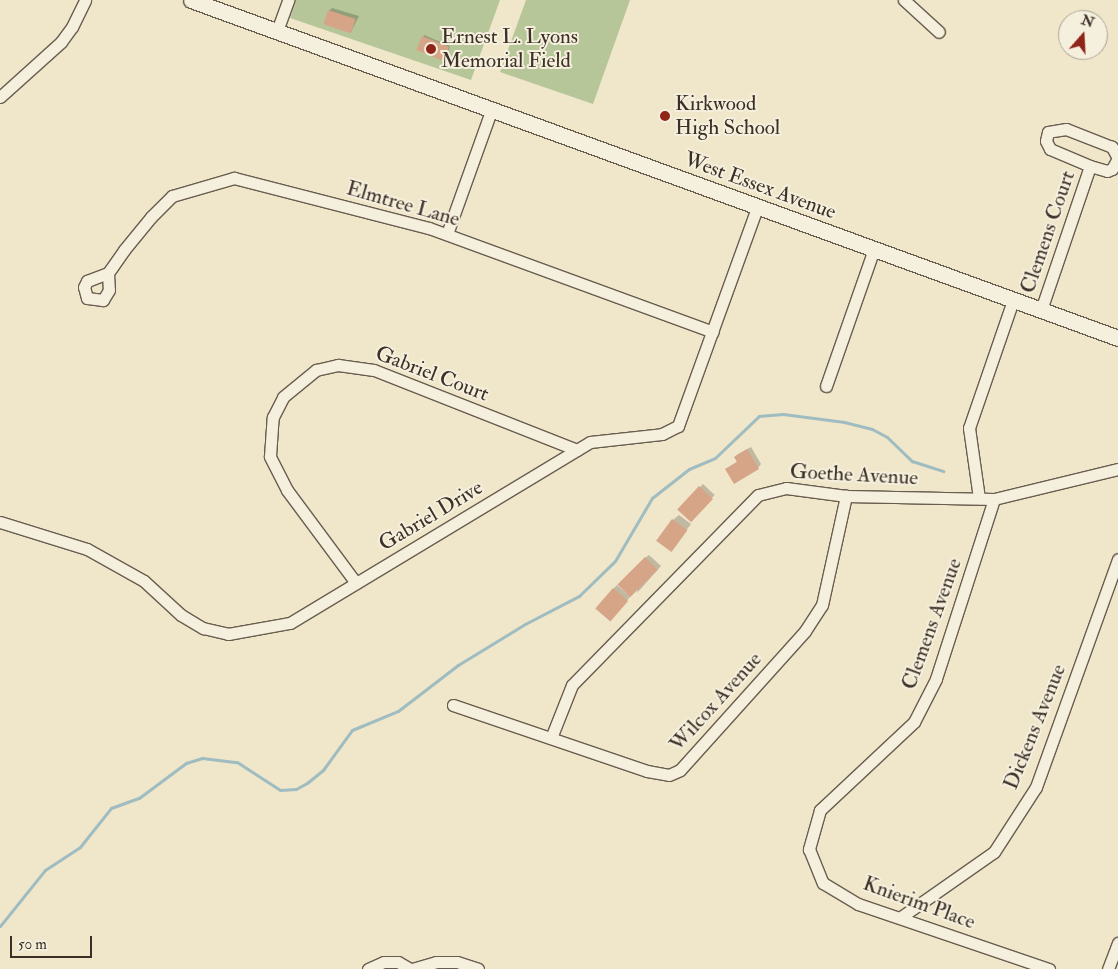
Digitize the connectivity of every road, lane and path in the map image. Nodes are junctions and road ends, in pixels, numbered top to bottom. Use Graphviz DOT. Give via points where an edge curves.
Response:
graph roads {
  1 [pos="85,0"];
  2 [pos="191,0"];
  3 [pos="288,0"];
  4 [pos="904,0"];
  5 [pos="277,31"];
  6 [pos="939,32"];
  7 [pos="0,97"];
  8 [pos="492,108"];
  9 [pos="1090,166"];
  10 [pos="757,208"];
  11 [pos="447,234"];
  12 [pos="874,249"];
  13 [pos="108,273"];
  14 [pos="1013,300"];
  15 [pos="1042,310"];
  16 [pos="713,332"];
  17 [pos="1118,338"];
  18 [pos="826,386"];
  19 [pos="577,450"];
  20 [pos="1118,469"];
  21 [pos="846,496"];
  22 [pos="979,498"];
  23 [pos="994,500"];
  24 [pos="0,522"];
  25 [pos="1118,559"];
  26 [pos="356,583"];
  27 [pos="453,705"];
  28 [pos="551,738"];
  29 [pos="820,810"];
  30 [pos="901,918"];
  31 [pos="1118,943"];
  32 [pos="368,969"];
  33 [pos="411,969"];
  34 [pos="478,969"];
  35 [pos="1049,969"];
  36 [pos="1108,969"];
  1 -- 7 [label="street" via="61,42"];
  2 -- 5 [label="street, West Essex Avenue"];
  3 -- 5 [label="street"];
  4 -- 6 [label="street"];
  5 -- 8 [label="street, West Essex Avenue"];
  8 -- 10 [label="street, West Essex Avenue"];
  8 -- 11 [label="street"];
  9 -- 9 [label="street, Clemens Court" via="1107,171 1112,169 1118,158 1115,150 1066,129 1048,132 1046,141 1050,149"];
  9 -- 15 [label="street, Clemens Court"];
  10 -- 12 [label="street, West Essex Avenue"];
  10 -- 16 [label="street, Gabriel Drive"];
  11 -- 13 [label="street, Elmtree Lane" via="234,178 172,196 151,217"];
  11 -- 16 [label="street, Elmtree Lane"];
  12 -- 14 [label="street, West Essex Avenue"];
  12 -- 18 [label="street"];
  14 -- 15 [label="street, West Essex Avenue"];
  14 -- 22 [label="street" via="969,428"];
  15 -- 17 [label="street, West Essex Avenue"];
  16 -- 19 [label="street, Gabriel Drive" via="678,426 662,434 590,442"];
  19 -- 26 [label="street, Gabriel Drive"];
  19 -- 26 [label="street, Gabriel Court" via="374,370 338,365 316,370 283,397 273,417 270,456 287,490"];
  20 -- 23 [label="street, Goethe Avenue"];
  21 -- 22 [label="street, Goethe Avenue"];
  21 -- 28 [label="street, Goethe Avenue" via="786,488 758,495 572,685"];
  21 -- 28 [label="street, Wilcox Avenue" via="822,605 805,631 680,770 669,775 647,771"];
  22 -- 23 [label="street, Goethe Avenue"];
  23 -- 29 [label="street, Clemens Avenue" via="936,679 914,722"];
  24 -- 26 [label="street, Gabriel Drive" via="87,549 144,581 203,628 228,634 290,623"];
  25 -- 30 [label="street, Dickens Avenue" via="1036,787 994,852"];
  27 -- 28 [label="street, Wilcox Avenue"];
  29 -- 30 [label="street, Knierim Place" via="809,850 823,883 858,904"];
  30 -- 35 [label="street, Knierim Place"];
  31 -- 36 [label="street"];
  32 -- 33 [label="street" via="384,962 398,962"];
  33 -- 34 [label="street" via="457,962"];
}
